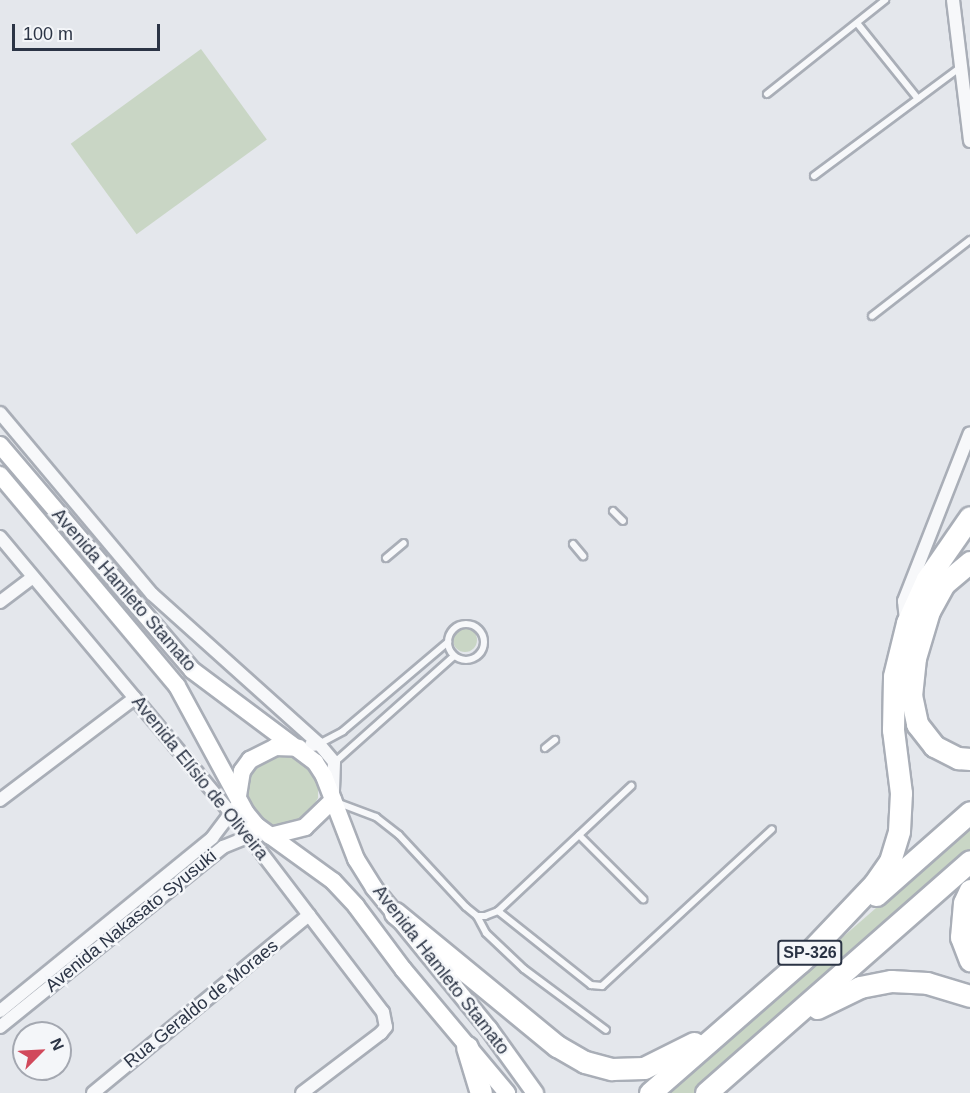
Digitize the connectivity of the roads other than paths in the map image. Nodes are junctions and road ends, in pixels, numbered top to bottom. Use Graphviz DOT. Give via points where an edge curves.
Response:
graph roads {
  1 [pos="885,0"];
  2 [pos="953,0"];
  3 [pos="856,23"];
  4 [pos="961,67"];
  5 [pos="767,94"];
  6 [pos="918,99"];
  7 [pos="970,141"];
  8 [pos="814,176"];
  9 [pos="970,240"];
  10 [pos="872,316"];
  11 [pos="0,413"];
  12 [pos="970,433"];
  13 [pos="0,445"];
  14 [pos="0,475"];
  15 [pos="613,511"];
  16 [pos="970,517"];
  17 [pos="623,521"];
  18 [pos="0,537"];
  19 [pos="404,543"];
  20 [pos="573,544"];
  21 [pos="583,556"];
  22 [pos="386,558"];
  23 [pos="970,562"];
  24 [pos="33,577"];
  25 [pos="0,602"];
  26 [pos="907,623"];
  27 [pos="448,642"];
  28 [pos="454,656"];
  29 [pos="135,698"];
  30 [pos="555,740"];
  31 [pos="319,744"];
  32 [pos="299,748"];
  33 [pos="545,748"];
  34 [pos="970,759"];
  35 [pos="334,762"];
  36 [pos="631,786"];
  37 [pos="238,797"];
  38 [pos="0,800"];
  39 [pos="333,800"];
  40 [pos="970,812"];
  41 [pos="232,814"];
  42 [pos="772,830"];
  43 [pos="249,835"];
  44 [pos="579,835"];
  45 [pos="270,836"];
  46 [pos="970,861"];
  47 [pos="970,890"];
  48 [pos="142,895"];
  49 [pos="643,899"];
  50 [pos="151,905"];
  51 [pos="498,911"];
  52 [pos="395,913"];
  53 [pos="309,915"];
  54 [pos="477,916"];
  55 [pos="970,960"];
  56 [pos="799,963"];
  57 [pos="970,996"];
  58 [pos="0,1011"];
  59 [pos="731,1023"];
  60 [pos="0,1027"];
  61 [pos="489,1029"];
  62 [pos="606,1030"];
  63 [pos="467,1047"];
  64 [pos="739,1065"];
  65 [pos="93,1093"];
  66 [pos="302,1093"];
  67 [pos="481,1093"];
  68 [pos="507,1093"];
  69 [pos="536,1093"];
  70 [pos="650,1093"];
  71 [pos="706,1093"];
  1 -- 3 [label="lane"];
  2 -- 4 [label="street"];
  3 -- 5 [label="lane"];
  3 -- 6 [label="lane"];
  4 -- 6 [label="lane"];
  4 -- 7 [label="street"];
  6 -- 8 [label="lane"];
  9 -- 10 [label="lane"];
  11 -- 31 [label="street" via="152,594"];
  12 -- 26 [label="street" via="904,601"];
  13 -- 32 [label="main road, Avenida Hamleto Stamato" via="192,670"];
  14 -- 37 [label="main road, Avenida Hamleto Stamato" via="177,686"];
  15 -- 17 [label="lane"];
  16 -- 26 [label="highway" via="927,579"];
  18 -- 24 [label="street, Avenida Elísio de Oliveira"];
  19 -- 22 [label="lane"];
  20 -- 21 [label="lane"];
  23 -- 34 [label="highway" via="944,584 929,611 915,658 912,695 917,724 934,746 958,758"];
  24 -- 25 [label="street"];
  24 -- 29 [label="street, Avenida Elísio de Oliveira"];
  26 -- 56 [label="highway" via="894,676 893,730 901,793 899,831 890,861 874,884"];
  27 -- 28 [label="lane"];
  27 -- 28 [label="lane" via="453,629 464,624 478,628 483,636 482,650 474,658"];
  27 -- 31 [label="lane" via="343,731"];
  28 -- 35 [label="lane"];
  29 -- 38 [label="street"];
  29 -- 41 [label="street, Avenida Elísio de Oliveira"];
  30 -- 33 [label="lane"];
  31 -- 32 [label="street"];
  31 -- 35 [label="street"];
  32 -- 37 [label="main road" via="274,747 250,760 237,784"];
  32 -- 39 [label="main road, Avenida Hamleto Stamato" via="324,776"];
  35 -- 39 [label="street"];
  36 -- 44 [label="lane"];
  37 -- 41 [label="street, Avenida Nakasato Syusuki"];
  37 -- 45 [label="main road, Avenida Hamleto Stamato" via="246,813"];
  39 -- 45 [label="main road" via="305,827"];
  39 -- 52 [label="main road, Avenida Hamleto Stamato" via="356,859"];
  39 -- 54 [label="lane" via="376,817 399,835"];
  40 -- 56 [label="highway, SP-326"];
  41 -- 43 [label="street, Avenida Elísio de Oliveira"];
  41 -- 48 [label="street, Avenida Nakasato Syusuki" via="212,838"];
  42 -- 51 [label="lane" via="602,987 591,986"];
  43 -- 45 [label="street, Avenida Nakasato Syusuki"];
  43 -- 50 [label="street, Avenida Nakasato Syusuki" via="223,847"];
  43 -- 53 [label="street, Avenida Elísio de Oliveira"];
  44 -- 49 [label="lane"];
  44 -- 51 [label="lane"];
  45 -- 63 [label="main road, Avenida Hamleto Stamato" via="333,881"];
  46 -- 64 [label="highway, SP-326"];
  47 -- 55 [label="highway" via="964,903 961,937"];
  48 -- 50 [label="street"];
  48 -- 58 [label="street, Avenida Nakasato Syusuki"];
  50 -- 60 [label="street, Avenida Nakasato Syusuki"];
  51 -- 54 [label="lane"];
  52 -- 59 [label="highway" via="557,1046 585,1062 612,1069 644,1068"];
  52 -- 61 [label="main road, Avenida Hamleto Stamato"];
  53 -- 65 [label="street, Rua Geraldo de Moraes"];
  53 -- 66 [label="street, Avenida Elísio de Oliveira" via="383,1012 386,1027"];
  54 -- 62 [label="lane" via="486,933 524,969"];
  56 -- 59 [label="highway, SP-326"];
  57 -- 64 [label="highway" via="927,983 891,981 860,987 834,996"];
  59 -- 70 [label="highway, SP-326"];
  61 -- 63 [label="main road"];
  61 -- 69 [label="main road, Avenida Hamleto Stamato"];
  63 -- 67 [label="highway"];
  63 -- 68 [label="main road, Avenida Hamleto Stamato"];
  64 -- 71 [label="highway, SP-326"];
}
